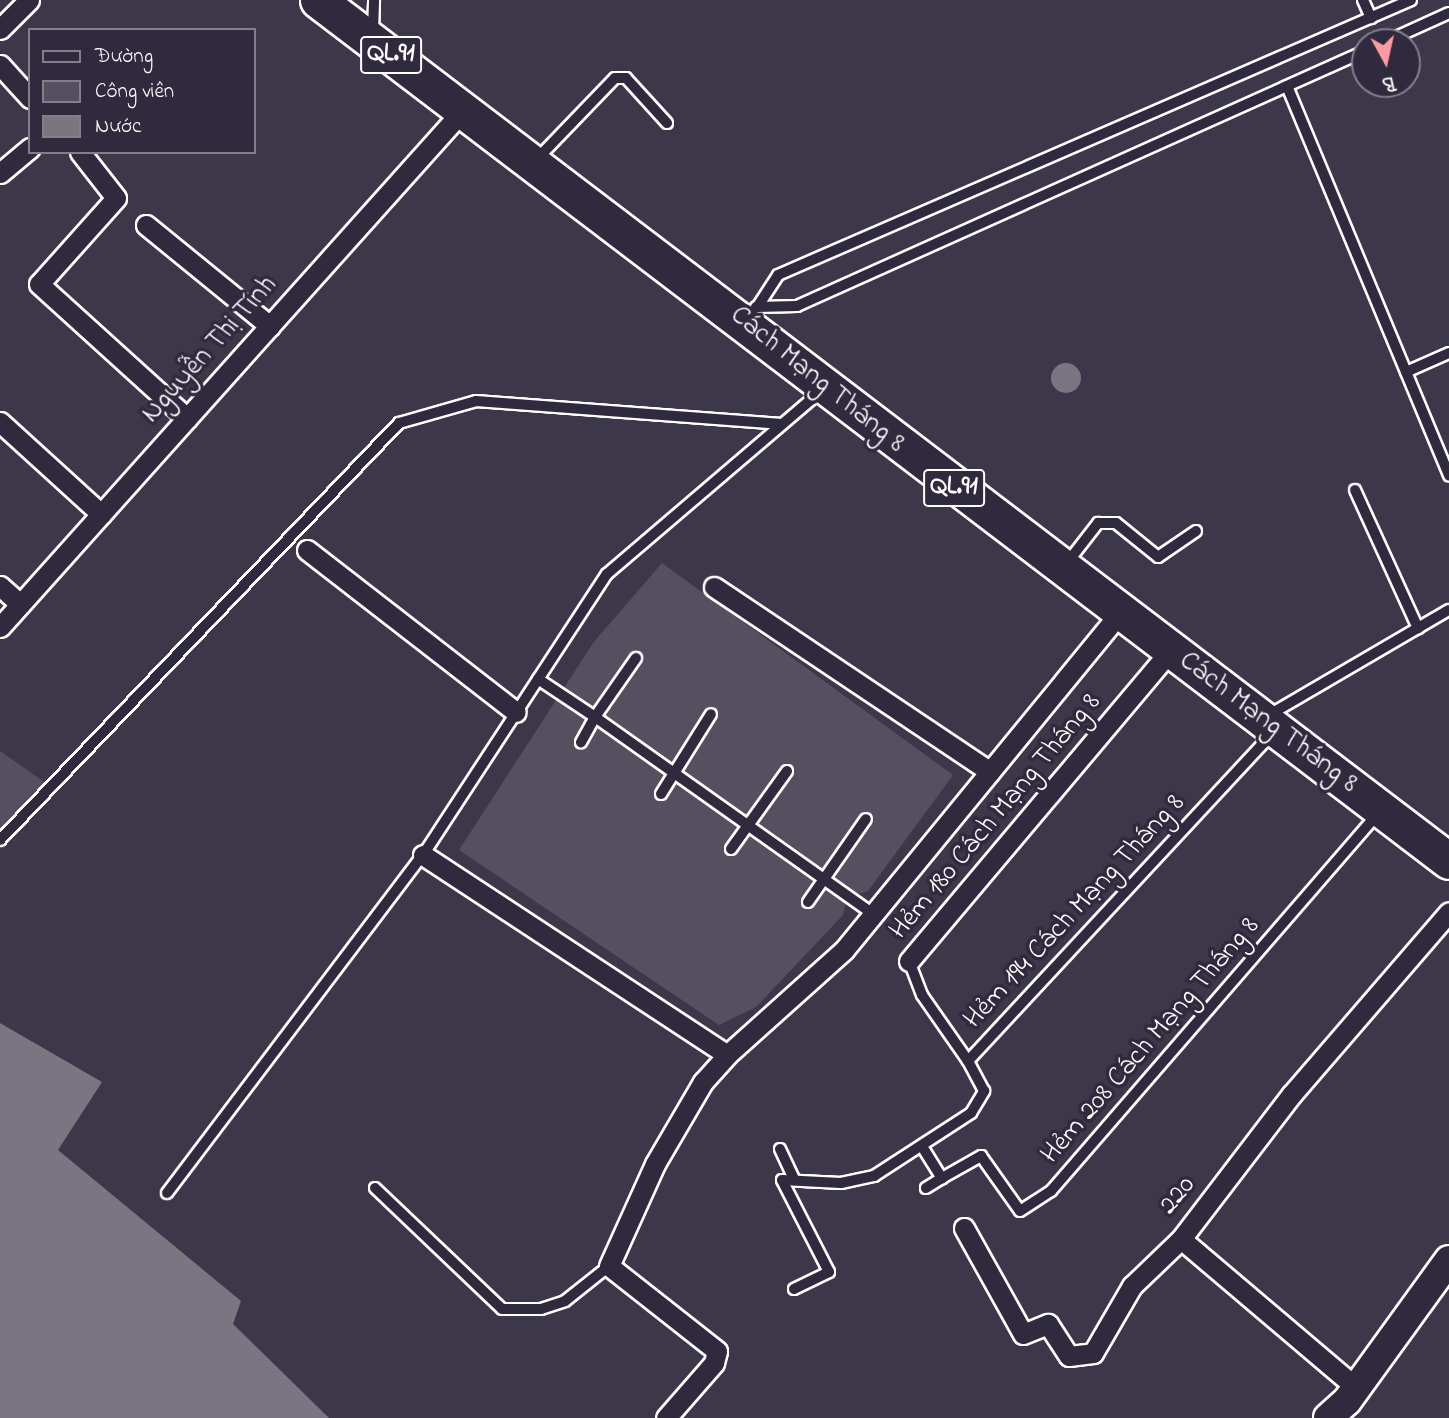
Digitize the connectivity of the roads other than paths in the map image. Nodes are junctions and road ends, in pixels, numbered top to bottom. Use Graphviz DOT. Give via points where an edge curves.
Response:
graph roads {
  1 [pos="29,0"];
  2 [pos="374,0"];
  3 [pos="1363,0"];
  4 [pos="1411,0"];
  5 [pos="326,2"];
  6 [pos="1449,13"];
  7 [pos="1371,18"];
  8 [pos="1416,28"];
  9 [pos="0,29"];
  10 [pos="372,41"];
  11 [pos="1351,57"];
  12 [pos="0,65"];
  13 [pos="1287,86"];
  14 [pos="28,96"];
  15 [pos="463,110"];
  16 [pos="667,123"];
  17 [pos="28,150"];
  18 [pos="82,154"];
  19 [pos="533,163"];
  20 [pos="0,173"];
  21 [pos="146,225"];
  22 [pos="746,310"];
  23 [pos="270,326"];
  24 [pos="1449,353"];
  25 [pos="1406,372"];
  26 [pos="823,389"];
  27 [pos="187,418"];
  28 [pos="0,422"];
  29 [pos="782,424"];
  30 [pos="1449,477"];
  31 [pos="1355,490"];
  32 [pos="101,514"];
  33 [pos="1196,531"];
  34 [pos="307,550"];
  35 [pos="1062,569"];
  36 [pos="0,586"];
  37 [pos="714,587"];
  38 [pos="20,604"];
  39 [pos="1449,610"];
  40 [pos="1121,612"];
  41 [pos="0,627"];
  42 [pos="1418,628"];
  43 [pos="1171,650"];
  44 [pos="636,658"];
  45 [pos="538,679"];
  46 [pos="516,712"];
  47 [pos="711,714"];
  48 [pos="595,717"];
  49 [pos="1270,724"];
  50 [pos="581,742"];
  51 [pos="787,771"];
  52 [pos="990,772"];
  53 [pos="674,773"];
  54 [pos="661,794"];
  55 [pos="1382,808"];
  56 [pos="866,819"];
  57 [pos="748,826"];
  58 [pos="0,840"];
  59 [pos="731,849"];
  60 [pos="423,855"];
  61 [pos="1449,861"];
  62 [pos="823,879"];
  63 [pos="808,902"];
  64 [pos="1449,912"];
  65 [pos="873,914"];
  66 [pos="909,961"];
  67 [pos="727,1055"];
  68 [pos="968,1061"];
  69 [pos="780,1149"];
  70 [pos="923,1149"];
  71 [pos="942,1178"];
  72 [pos="794,1179"];
  73 [pos="375,1188"];
  74 [pos="926,1188"];
  75 [pos="167,1193"];
  76 [pos="964,1228"];
  77 [pos="1181,1239"];
  78 [pos="1449,1260"];
  79 [pos="609,1266"];
  80 [pos="793,1289"];
  81 [pos="1357,1388"];
  82 [pos="666,1418"];
  83 [pos="1328,1418"];
  1 -- 9 [label="street"];
  2 -- 10 [label="lane"];
  3 -- 7 [label="lane"];
  4 -- 7 [label="lane"];
  5 -- 10 [label="highway, Cách Mạng Tháng 8 / QL.91"];
  6 -- 8 [label="lane"];
  7 -- 22 [label="lane" via="778,275"];
  10 -- 15 [label="highway, Cách Mạng Tháng 8 / QL.91"];
  11 -- 13 [label="lane"];
  12 -- 14 [label="street"];
  13 -- 22 [label="lane" via="797,306"];
  13 -- 25 [label="lane"];
  15 -- 19 [label="highway, Cách Mạng Tháng 8 / QL.91"];
  15 -- 23 [label="street, Nguyễn Thị Tính"];
  16 -- 19 [label="lane" via="626,78 615,78"];
  17 -- 20 [label="street"];
  18 -- 27 [label="street" via="116,198 39,284"];
  19 -- 22 [label="highway, Cách Mạng Tháng 8 / QL.91"];
  21 -- 23 [label="street"];
  22 -- 26 [label="highway, Cách Mạng Tháng 8 / QL.91"];
  23 -- 27 [label="street, Nguyễn Thị Tính"];
  24 -- 25 [label="lane"];
  25 -- 30 [label="lane"];
  26 -- 29 [label="lane"];
  26 -- 35 [label="highway, Cách Mạng Tháng 8 / QL.91"];
  27 -- 32 [label="street, Nguyễn Thị Tính"];
  28 -- 32 [label="street"];
  29 -- 45 [label="lane" via="607,574"];
  29 -- 58 [label="lane" via="476,401 398,423"];
  31 -- 42 [label="lane"];
  32 -- 38 [label="street, Nguyễn Thị Tính"];
  33 -- 35 [label="lane" via="1158,557 1116,523 1098,523"];
  34 -- 46 [label="street"];
  35 -- 40 [label="highway, Cách Mạng Tháng 8 / QL.91"];
  36 -- 38 [label="street"];
  37 -- 52 [label="street"];
  38 -- 41 [label="street, Nguyễn Thị Tính"];
  39 -- 42 [label="lane, Hẻm 194 Cách Mạng Tháng 8"];
  40 -- 43 [label="highway, Cách Mạng Tháng 8 / QL.91"];
  40 -- 52 [label="street"];
  42 -- 49 [label="lane, Hẻm 194 Cách Mạng Tháng 8"];
  43 -- 49 [label="highway, Cách Mạng Tháng 8 / QL.91"];
  43 -- 66 [label="street, Hẻm 180 Cách Mạng Tháng 8"];
  44 -- 48 [label="lane"];
  45 -- 46 [label="lane"];
  45 -- 48 [label="lane"];
  46 -- 60 [label="lane"];
  47 -- 53 [label="lane"];
  48 -- 50 [label="lane"];
  48 -- 53 [label="lane"];
  49 -- 55 [label="highway, Cách Mạng Tháng 8 / QL.91"];
  49 -- 68 [label="lane, Hẻm 194 Cách Mạng Tháng 8"];
  51 -- 57 [label="lane"];
  52 -- 65 [label="street"];
  53 -- 54 [label="lane"];
  53 -- 57 [label="lane"];
  55 -- 61 [label="highway, Cách Mạng Tháng 8 / QL.91"];
  55 -- 71 [label="lane, Hẻm 208 Cách Mạng Tháng 8" via="1051,1191 1020,1211 981,1156"];
  56 -- 62 [label="lane"];
  57 -- 59 [label="lane"];
  57 -- 62 [label="lane"];
  60 -- 67 [label="street"];
  60 -- 75 [label="lane"];
  62 -- 63 [label="lane"];
  62 -- 65 [label="lane"];
  64 -- 77 [label="street, 220" via="1292,1094"];
  65 -- 67 [label="street" via="844,950"];
  66 -- 68 [label="lane, Hẻm 180 Cách Mạng Tháng 8" via="922,995"];
  67 -- 79 [label="street" via="703,1082 655,1164"];
  68 -- 70 [label="lane, Hẻm 194 Cách Mạng Tháng 8" via="983,1097"];
  69 -- 72 [label="lane"];
  70 -- 71 [label="lane"];
  70 -- 72 [label="lane, Hẻm 194 Cách Mạng Tháng 8" via="874,1176 841,1183"];
  71 -- 74 [label="lane"];
  72 -- 80 [label="lane" via="782,1180 830,1272"];
  73 -- 79 [label="lane" via="502,1309 541,1309 565,1301"];
  76 -- 77 [label="street, 220" via="1022,1333 1048,1324 1066,1353 1079,1357 1097,1349 1132,1286"];
  77 -- 81 [label="street"];
  78 -- 81 [label="street"];
  79 -- 82 [label="street" via="716,1351 714,1363"];
  81 -- 83 [label="street"];
}
